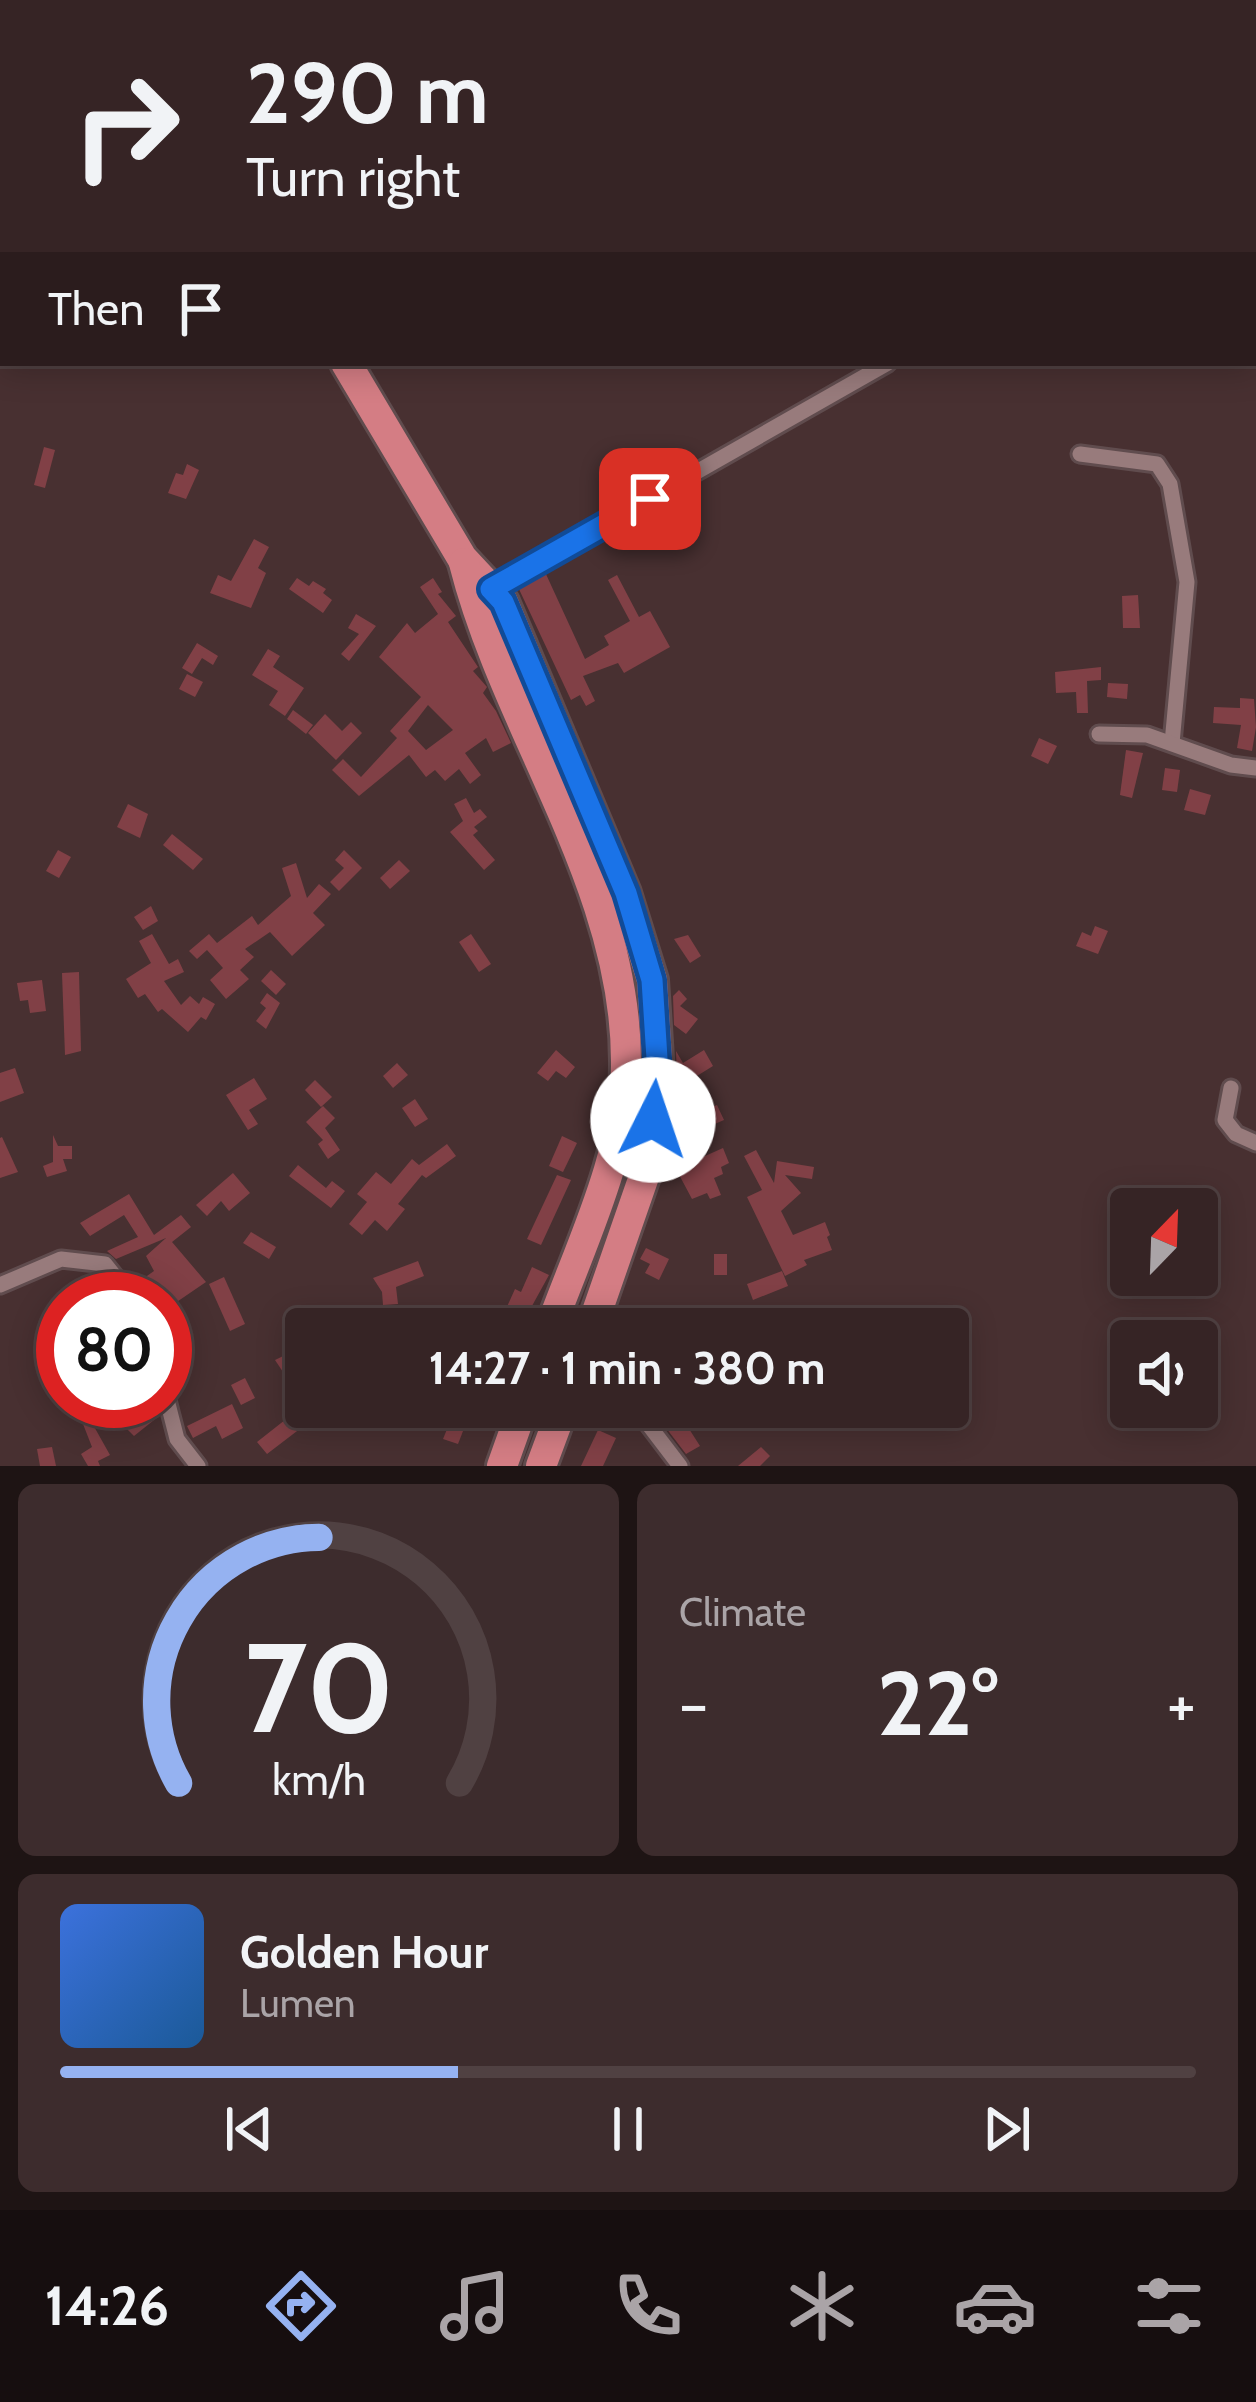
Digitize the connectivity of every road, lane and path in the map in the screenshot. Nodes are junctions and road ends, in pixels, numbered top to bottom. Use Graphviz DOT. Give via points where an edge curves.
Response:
graph roads {
  1 [pos="348,366"];
  2 [pos="883,366"];
  3 [pos="1080,454"];
  4 [pos="482,594"];
  5 [pos="1099,734"];
  6 [pos="1172,743"];
  7 [pos="1256,768"];
  8 [pos="1231,1088"];
  9 [pos="1256,1143"];
  10 [pos="613,1153"];
  11 [pos="648,1165"];
  12 [pos="111,1272"];
  13 [pos="0,1285"];
  14 [pos="558,1308"];
  15 [pos="598,1308"];
  16 [pos="174,1428"];
  17 [pos="516,1428"];
  18 [pos="555,1428"];
  19 [pos="651,1428"];
  20 [pos="198,1466"];
  21 [pos="502,1466"];
  22 [pos="541,1466"];
  23 [pos="680,1466"];
  1 -- 4 [label="highway"];
  2 -- 4 [label="street"];
  3 -- 6 [label="street" via="1156,464 1170,484 1187,582"];
  4 -- 10 [label="highway" via="620,980 626,1069"];
  4 -- 11 [label="highway" via="503,602 626,893 652,980 658,1074"];
  5 -- 6 [label="street"];
  6 -- 7 [label="street"];
  8 -- 9 [label="street" via="1228,1127"];
  10 -- 11 [label="highway"];
  10 -- 14 [label="highway"];
  11 -- 15 [label="highway"];
  12 -- 13 [label="street" via="105,1264 61,1259"];
  16 -- 20 [label="street"];
  17 -- 21 [label="highway"];
  18 -- 22 [label="highway"];
  19 -- 23 [label="street"];
}
